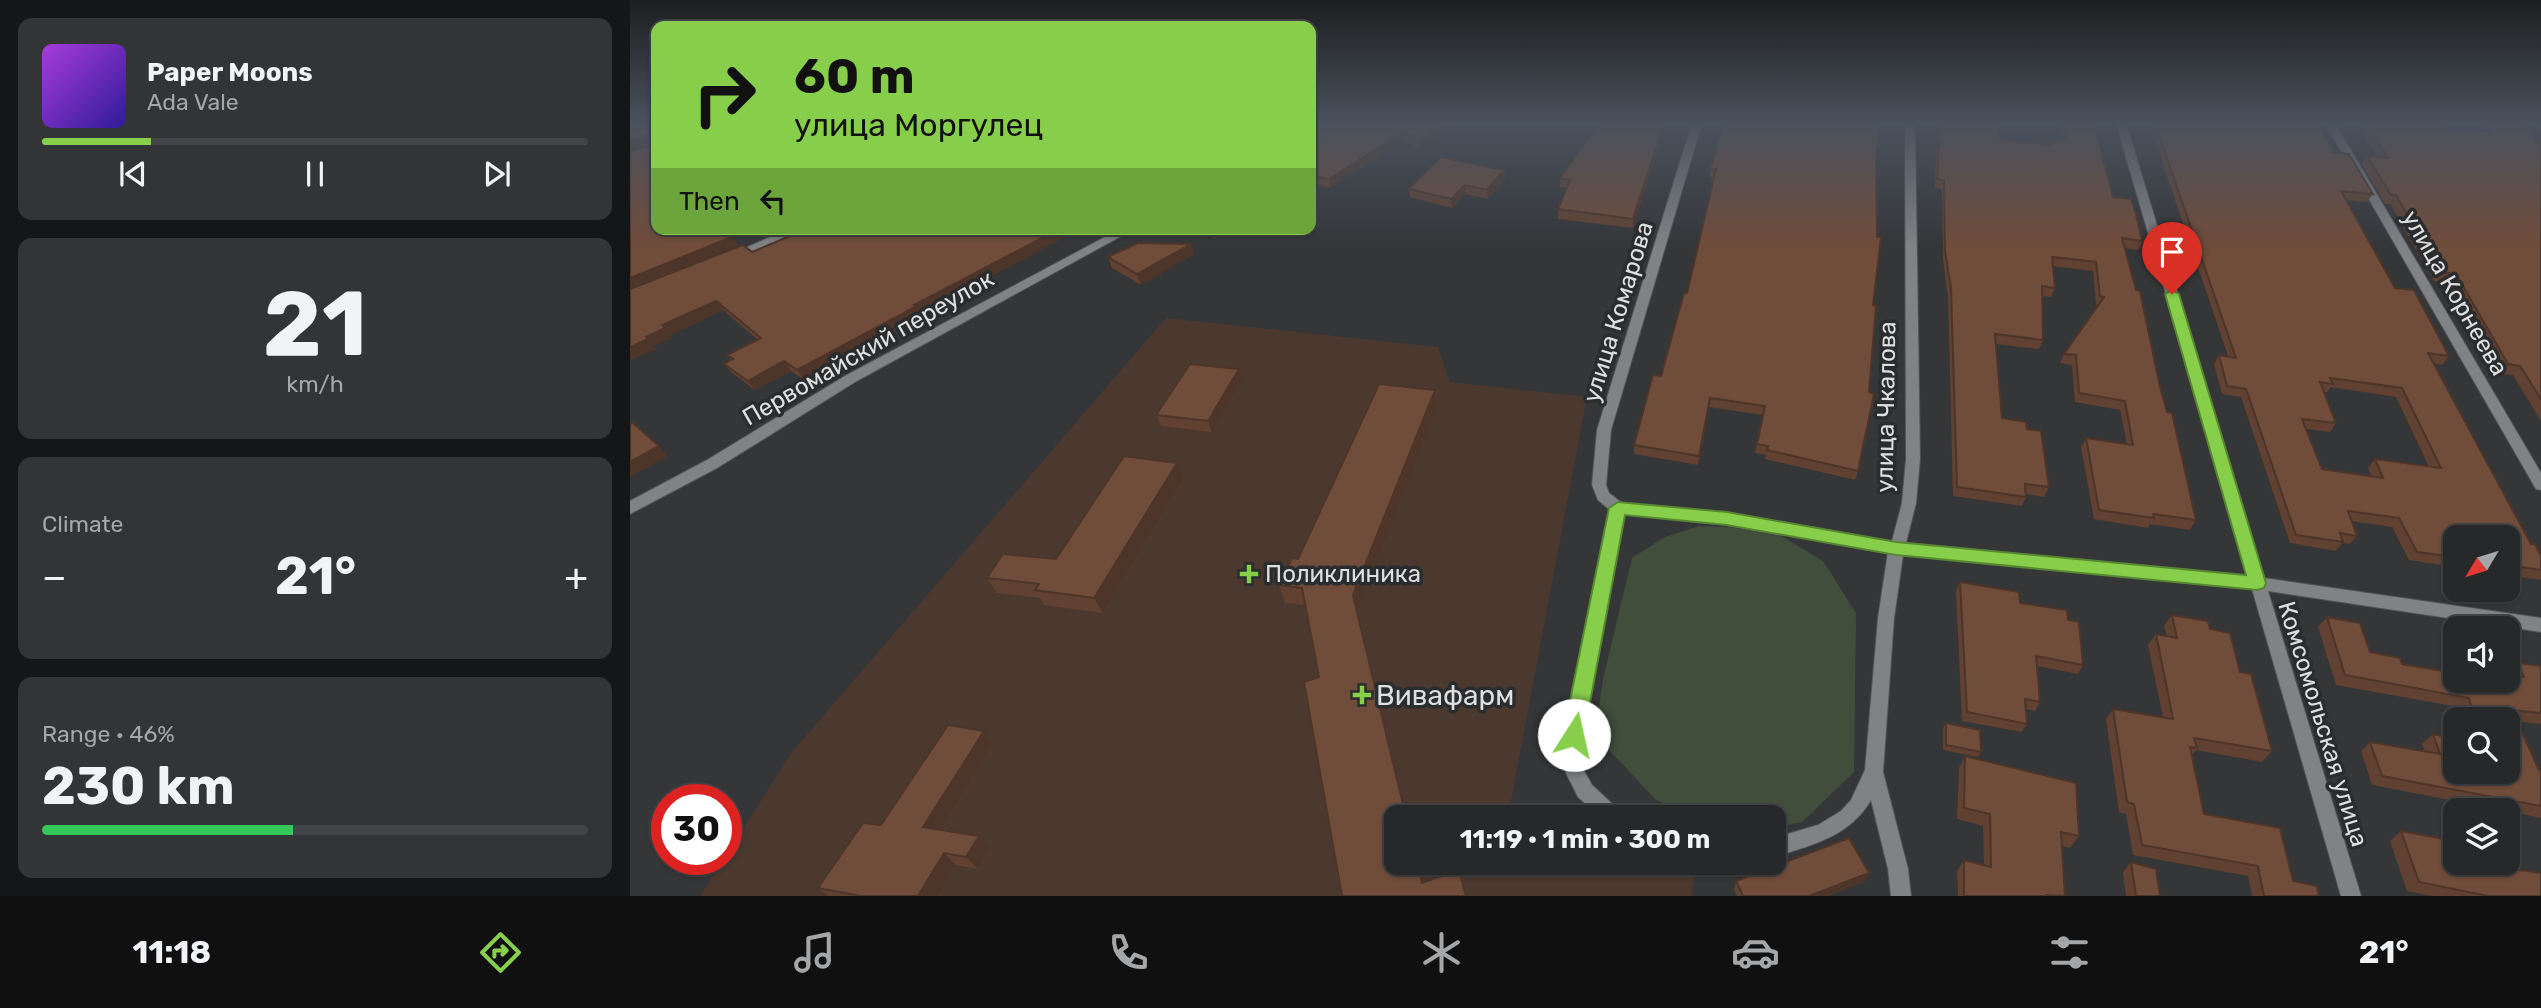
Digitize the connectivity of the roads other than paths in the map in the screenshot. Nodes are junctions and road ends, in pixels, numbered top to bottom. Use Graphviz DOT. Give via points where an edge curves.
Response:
graph roads {
  1 [pos="1684,165"];
  2 [pos="1909,165"];
  3 [pos="2133,165"];
  4 [pos="2354,165"];
  5 [pos="783,235"];
  6 [pos="1118,235"];
  7 [pos="720,261"];
  8 [pos="2541,485"];
  9 [pos="630,508"];
  10 [pos="1618,508"];
  11 [pos="1896,548"];
  12 [pos="2257,583"];
  13 [pos="2541,625"];
  14 [pos="1874,772"];
  15 [pos="1600,805"];
  16 [pos="1786,844"];
  17 [pos="1901,896"];
  18 [pos="2351,896"];
  1 -- 10 [label="street, улица Комарова" via="1604,430 1599,485 1603,496"];
  2 -- 11 [label="street, улица Чкалова" via="1913,458 1905,527"];
  3 -- 12 [label="street, Комсомольская улица"];
  4 -- 8 [label="street, улица Корнеева"];
  5 -- 7 [label="street"];
  6 -- 9 [label="street, Первомайский переулок" via="850,379 712,464"];
  10 -- 11 [label="street" via="1727,519"];
  10 -- 15 [label="street" via="1569,761 1585,791"];
  11 -- 12 [label="street"];
  11 -- 14 [label="street, улица Чкалова"];
  12 -- 13 [label="street"];
  12 -- 18 [label="street, Комсомольская улица"];
  14 -- 16 [label="street" via="1867,795 1838,827"];
  14 -- 17 [label="street, улица Чкалова"];
}
